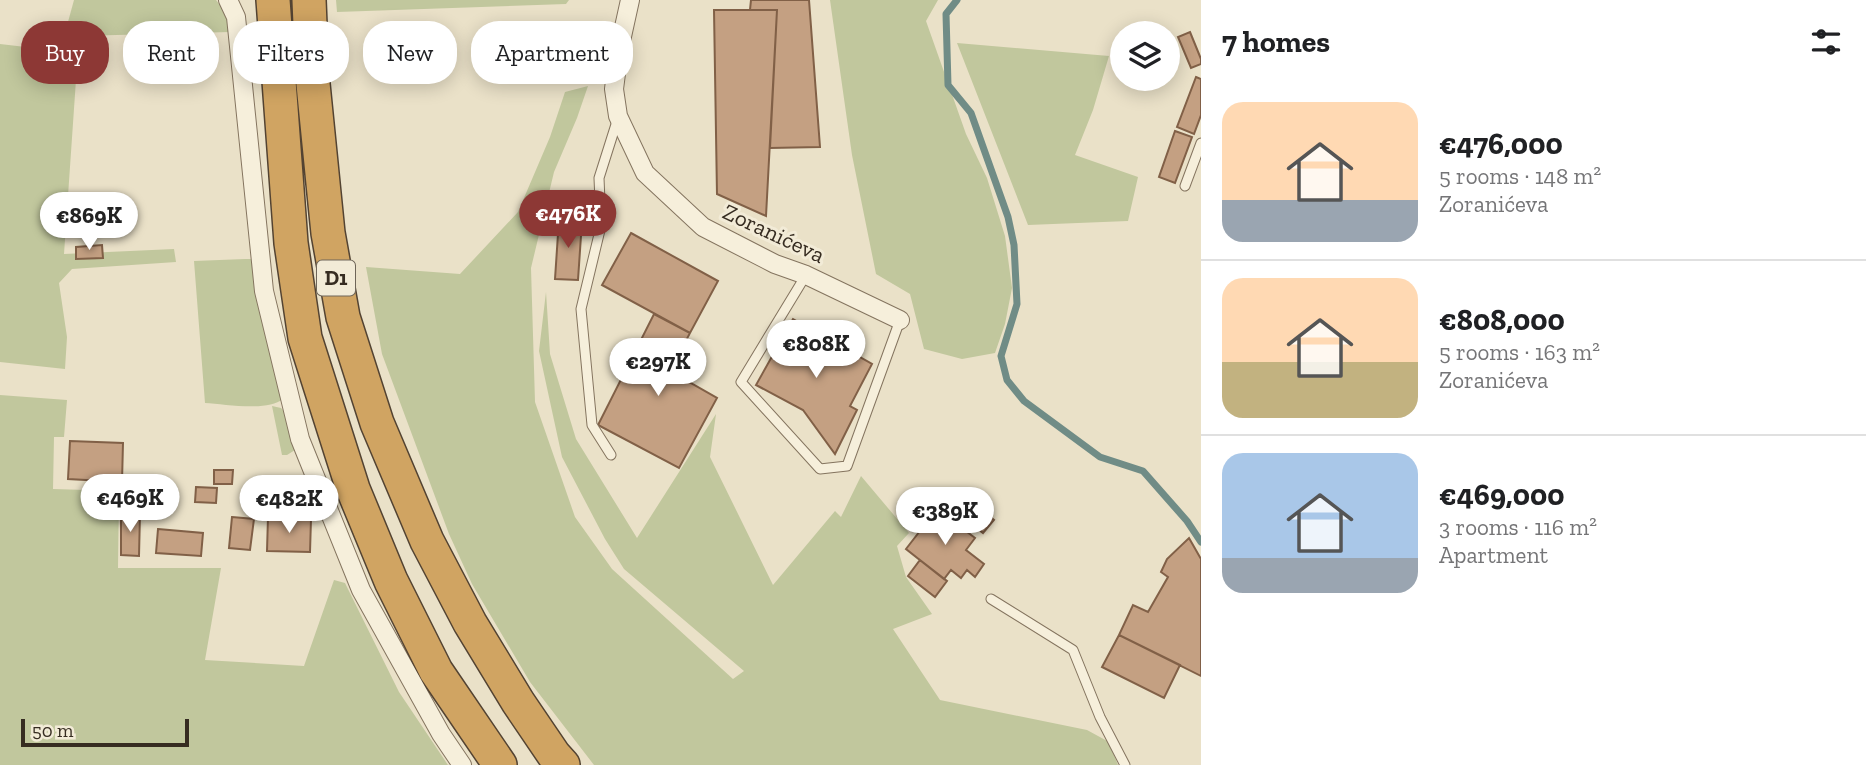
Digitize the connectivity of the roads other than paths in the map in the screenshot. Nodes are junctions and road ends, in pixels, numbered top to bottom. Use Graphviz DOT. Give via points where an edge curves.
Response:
graph roads {
  1 [pos="228,0"];
  2 [pos="273,0"];
  3 [pos="309,0"];
  4 [pos="630,0"];
  5 [pos="618,116"];
  6 [pos="1201,143"];
  7 [pos="1185,186"];
  8 [pos="806,275"];
  9 [pos="900,320"];
  10 [pos="611,456"];
  11 [pos="991,599"];
  12 [pos="462,765"];
  13 [pos="500,765"];
  14 [pos="564,765"];
  15 [pos="1125,765"];
  1 -- 12 [label="street" via="236,17 264,291 300,439 361,590"];
  2 -- 13 [label="highway, D1" via="291,243 304,338 353,489 391,581 436,671"];
  3 -- 14 [label="highway, D1" via="328,233 343,317 377,423 427,541 470,623 518,702"];
  4 -- 5 [label="street, Zoranićeva" via="614,89"];
  5 -- 8 [label="street, Zoranićeva" via="645,173 703,227"];
  5 -- 10 [label="lane" via="599,178 601,226 581,309 592,425"];
  6 -- 7 [label="lane"];
  8 -- 9 [label="street, Zoranićeva"];
  8 -- 9 [label="lane" via="741,382 820,469 847,466"];
  11 -- 15 [label="lane" via="1073,650"];
}
